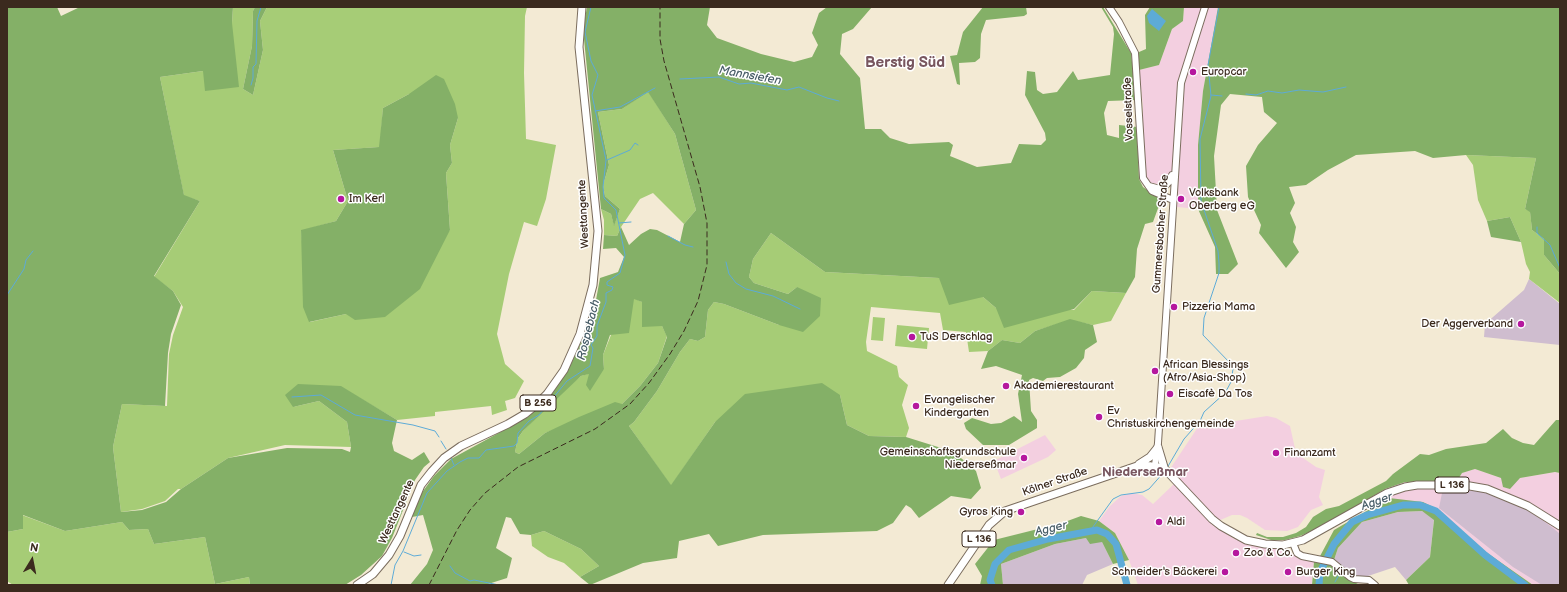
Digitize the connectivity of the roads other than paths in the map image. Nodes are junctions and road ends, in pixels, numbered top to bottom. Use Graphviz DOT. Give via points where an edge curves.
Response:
graph roads {
  1 [pos="582,7"];
  2 [pos="1110,7"];
  3 [pos="1205,7"];
  4 [pos="1175,163"];
  5 [pos="1147,185"];
  6 [pos="1173,200"];
  7 [pos="1158,447"];
  8 [pos="1155,465"];
  9 [pos="1137,466"];
  10 [pos="1165,468"];
  11 [pos="1560,526"];
  12 [pos="1293,543"];
  13 [pos="1375,584"];
  14 [pos="357,585"];
  15 [pos="948,585"];
  1 -- 14 [label="main road, Westtangente / B 256" via="579,47 598,231 593,285 580,334 564,370 536,405 508,424 457,449 432,471 421,485 400,536 389,555 373,574"];
  2 -- 5 [label="main road, Vosselstraße" via="1135,53 1142,171"];
  3 -- 4 [label="main road, Gummersbacher Straße" via="1183,75"];
  4 -- 5 [label="main road" via="1167,185 1160,189"];
  4 -- 6 [label="main road, Gummersbacher Straße"];
  5 -- 6 [label="main road" via="1156,194"];
  6 -- 7 [label="main road, Gummersbacher Straße"];
  7 -- 8 [label="main road, Gummersbacher Straße"];
  7 -- 9 [label="main road" via="1150,457"];
  7 -- 10 [label="main road"];
  8 -- 9 [label="main road, Kölner Straße / L 136"];
  8 -- 10 [label="main road, Kölner Straße / L 136"];
  9 -- 15 [label="main road, Kölner Straße / L 136" via="1005,511 989,525"];
  10 -- 12 [label="main road, L 136" via="1212,519 1231,532 1257,543"];
  11 -- 12 [label="main road, L 136" via="1528,506 1487,488 1464,485 1417,485 1387,493 1313,535"];
  12 -- 13 [label="main road" via="1297,553 1302,556 1332,562 1350,577 1369,580"];
}
